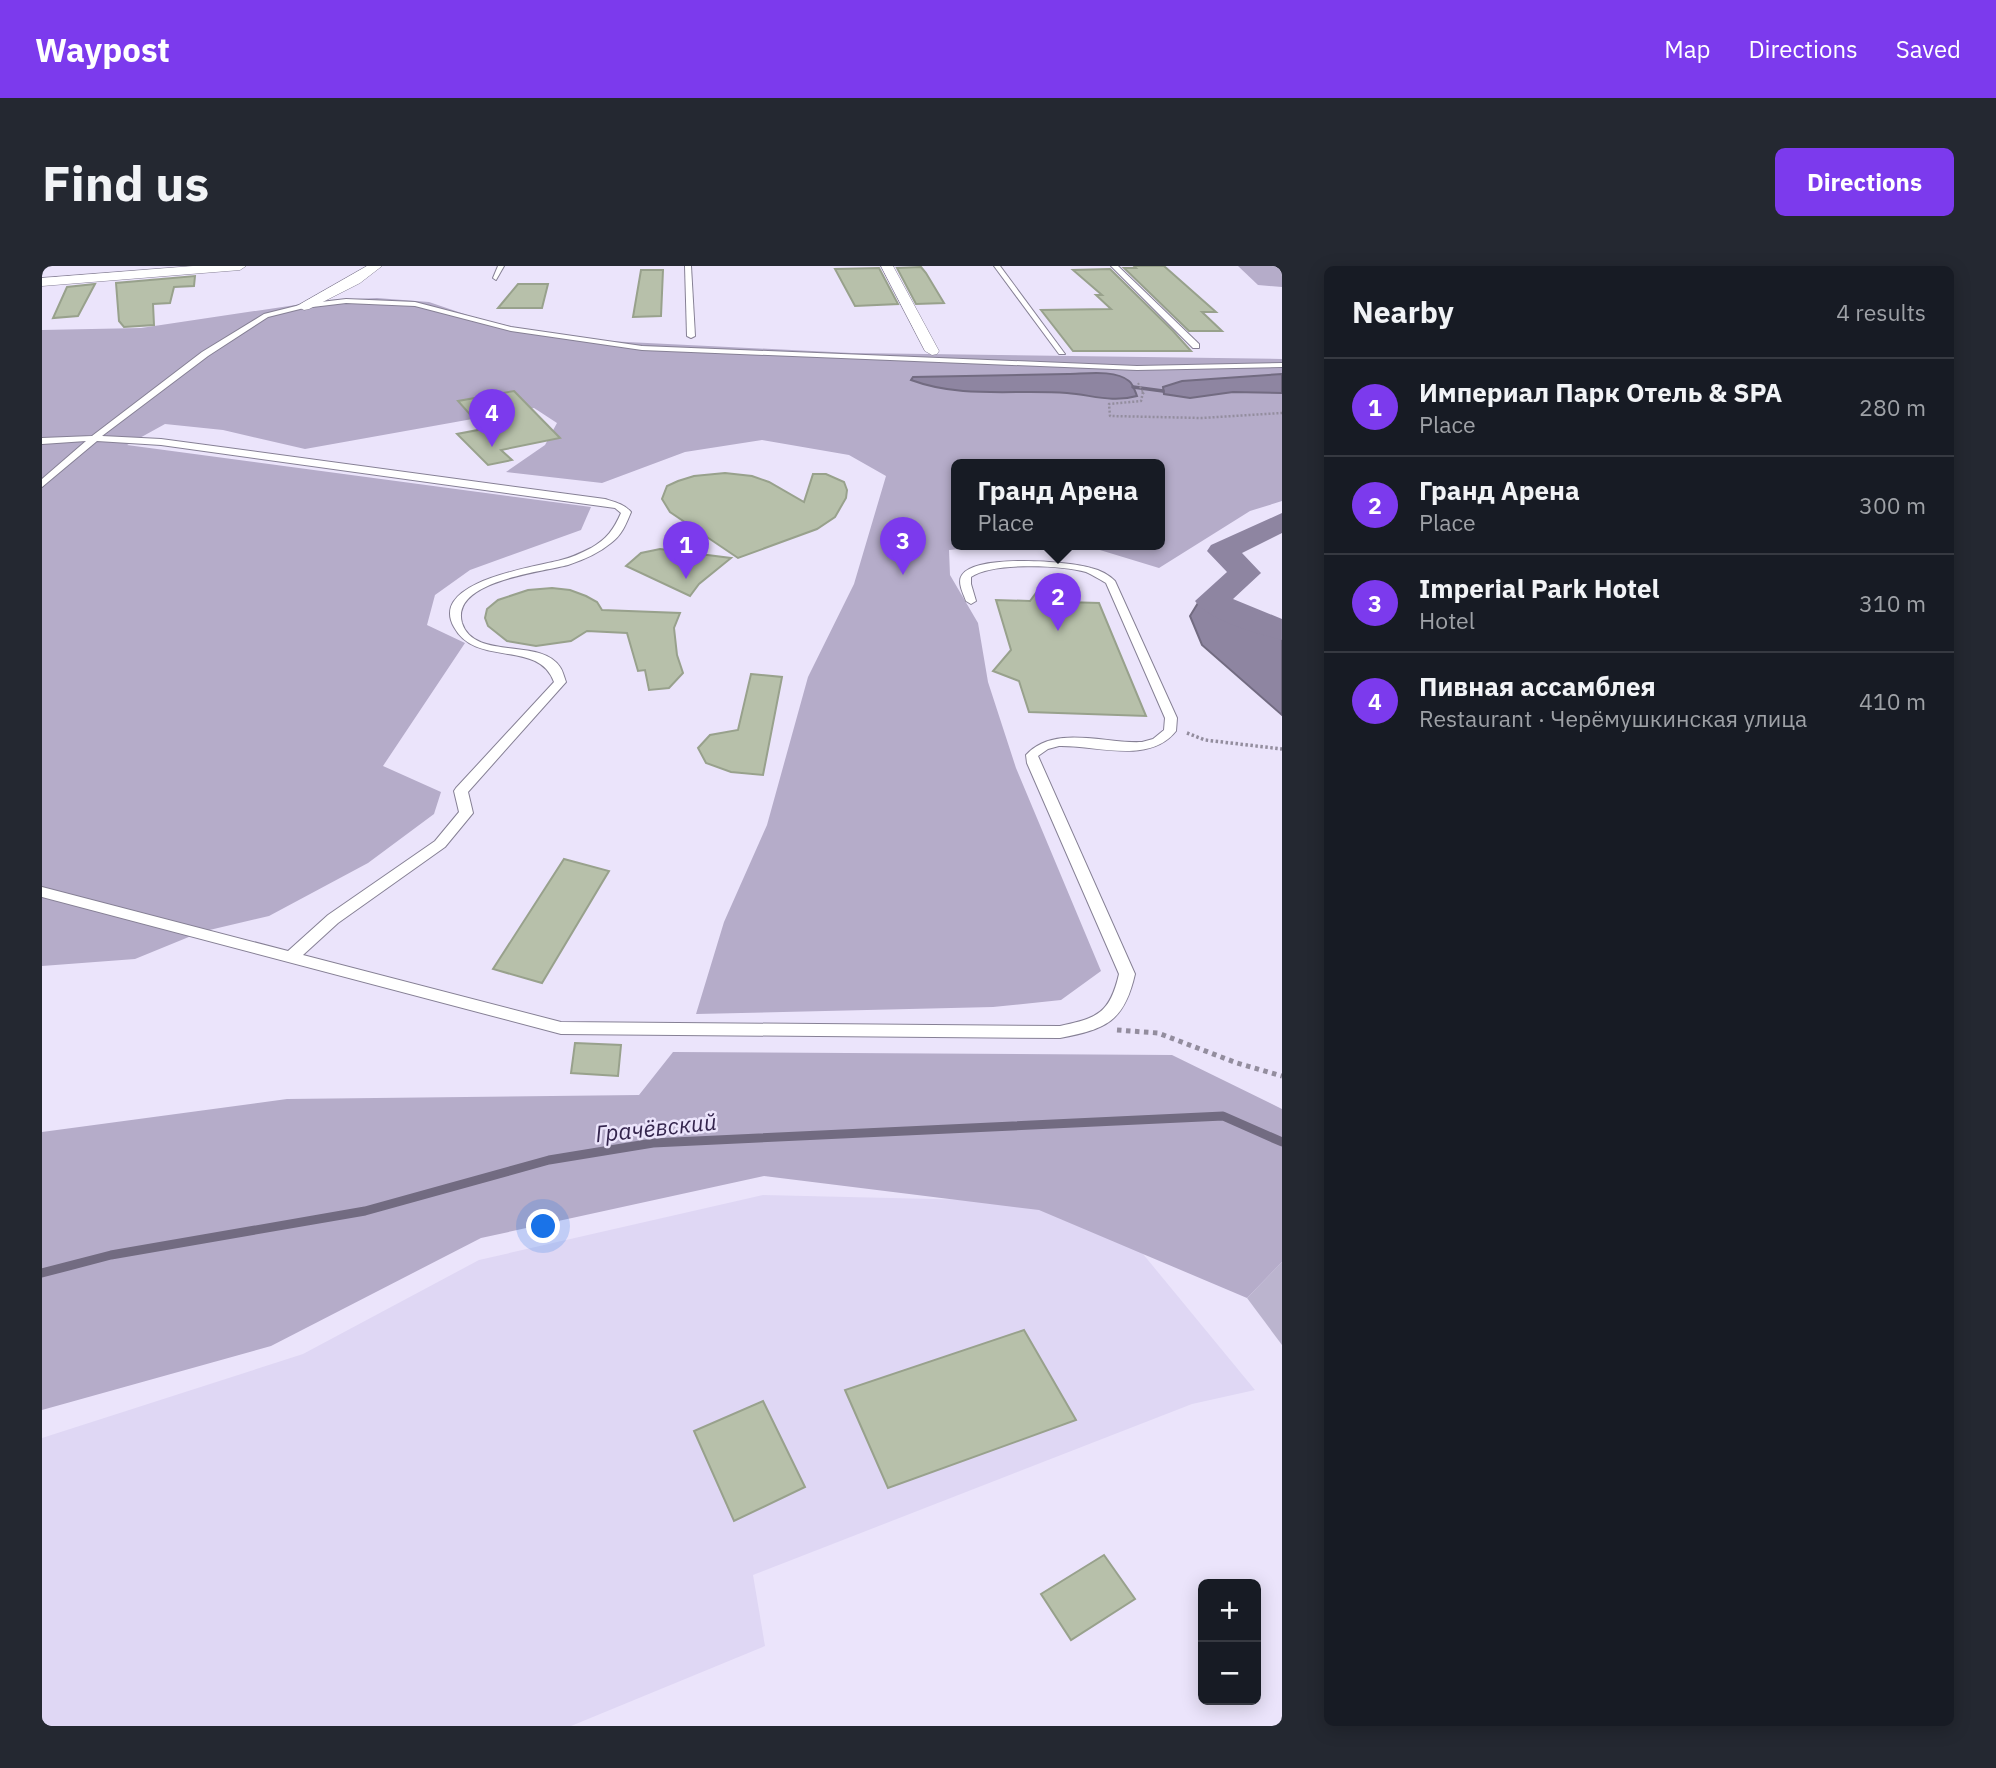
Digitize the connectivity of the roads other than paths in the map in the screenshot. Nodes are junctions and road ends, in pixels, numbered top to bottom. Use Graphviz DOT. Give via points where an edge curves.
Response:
graph roads {
  1 [pos="240,266"];
  2 [pos="376,266"];
  3 [pos="501,266"];
  4 [pos="688,266"];
  5 [pos="887,266"];
  6 [pos="997,266"];
  7 [pos="1114,266"];
  8 [pos="496,278"];
  9 [pos="42,282"];
  10 [pos="304,306"];
  11 [pos="691,336"];
  12 [pos="1196,346"];
  13 [pos="932,351"];
  14 [pos="1062,352"];
  15 [pos="1282,365"];
  16 [pos="94,438"];
  17 [pos="42,441"];
  18 [pos="42,484"];
  19 [pos="971,601"];
  20 [pos="42,892"];
  21 [pos="291,957"];
  1 -- 9 [label="street"];
  2 -- 10 [label="street"];
  3 -- 8 [label="lane"];
  4 -- 11 [label="lane"];
  5 -- 13 [label="street"];
  6 -- 14 [label="lane"];
  7 -- 12 [label="lane"];
  10 -- 15 [label="lane" via="380,301 415,304 510,329 642,348 1137,368"];
  10 -- 16 [label="lane" via="256,321"];
  16 -- 17 [label="lane"];
  16 -- 18 [label="lane"];
  16 -- 21 [label="lane" via="161,442 606,502 626,512 618,531 598,547 570,561 486,582 465,595 456,611 457,625 469,639 485,648 545,659 558,671 559,682 461,791 466,813 440,844 333,919"];
  19 -- 21 [label="lane" via="964,580 967,573 982,567 1070,567 1100,575 1110,581 1171,718 1172,727 1157,742 1141,746 1064,742 1048,744 1032,755 1126,974 1122,1000 1109,1016 1089,1027 1060,1032 562,1028"];
  20 -- 21 [label="lane"];
}
